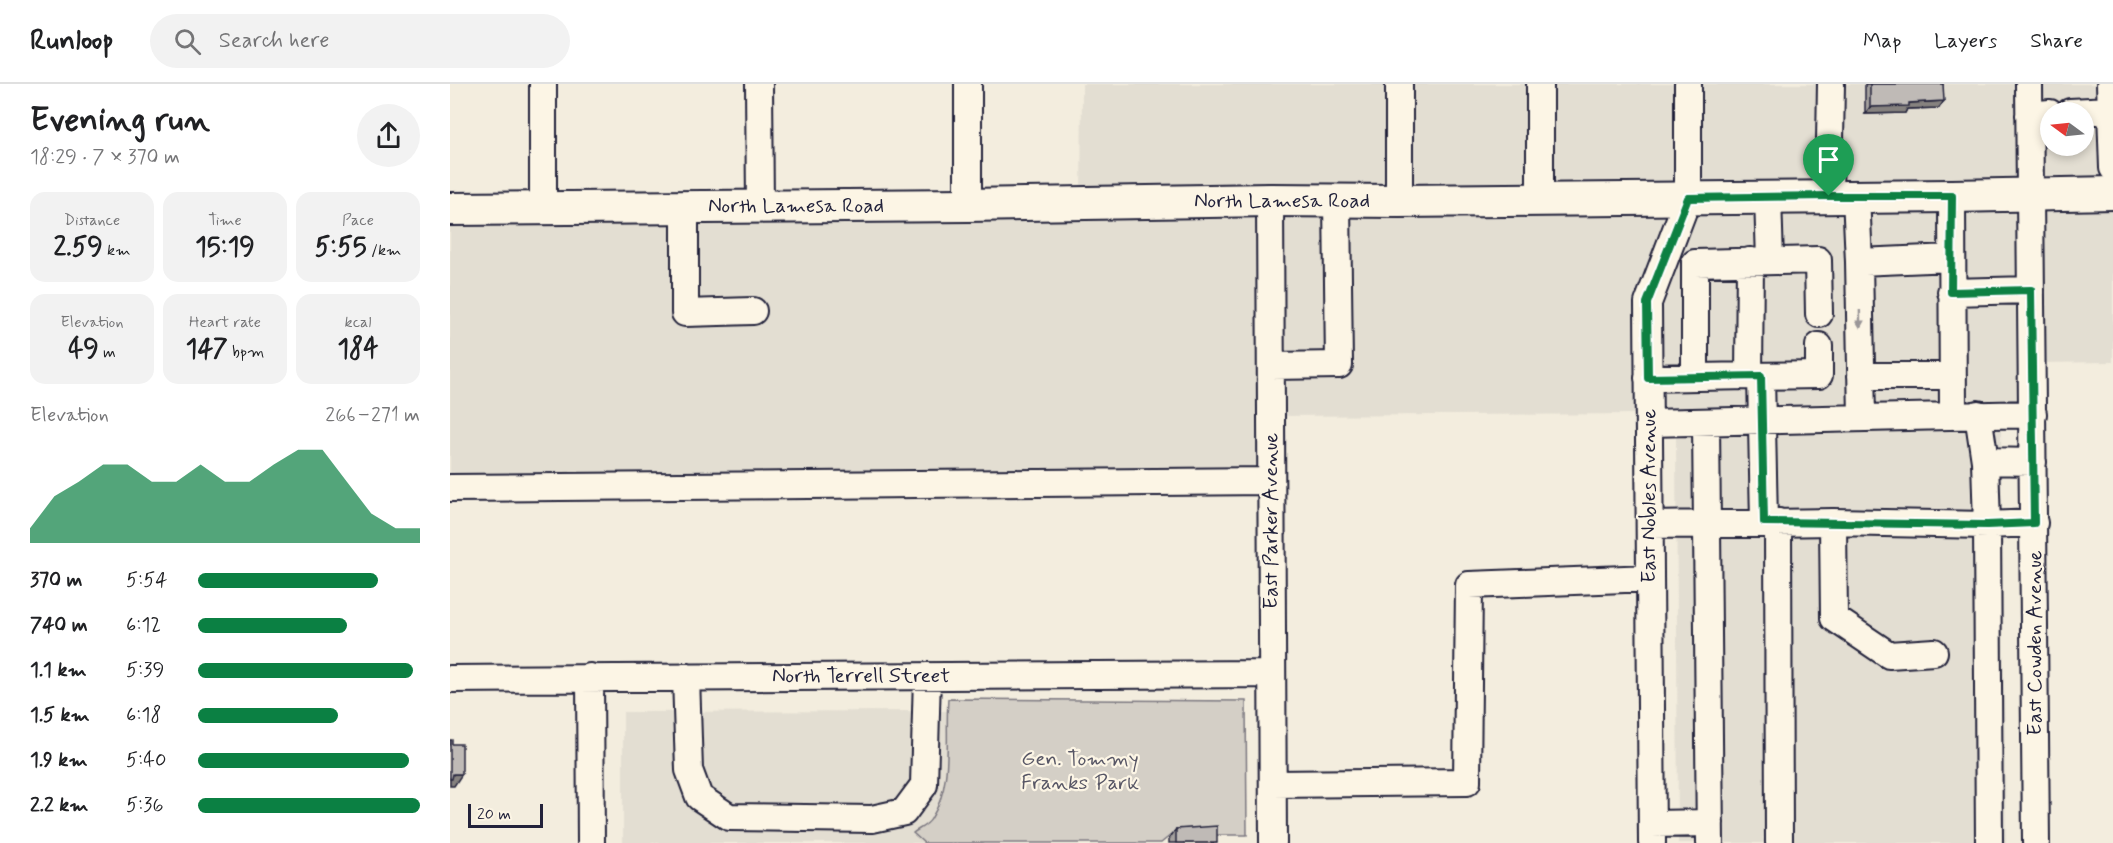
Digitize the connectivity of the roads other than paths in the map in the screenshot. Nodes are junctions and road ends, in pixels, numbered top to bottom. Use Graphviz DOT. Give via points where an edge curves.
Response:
graph roads {
  1 [pos="543,84"];
  2 [pos="759,84"];
  3 [pos="968,84"];
  4 [pos="1399,84"];
  5 [pos="1540,84"];
  6 [pos="1688,84"];
  7 [pos="1831,84"];
  8 [pos="2029,84"];
  9 [pos="2110,84"];
  10 [pos="2111,110"];
  11 [pos="2094,111"];
  12 [pos="2040,114"];
  13 [pos="2113,168"];
  14 [pos="2113,193"];
  15 [pos="2030,195"];
  16 [pos="1842,196"];
  17 [pos="1952,196"];
  18 [pos="1768,197"];
  19 [pos="1688,198"];
  20 [pos="1270,200"];
  21 [pos="1337,200"];
  22 [pos="1540,200"];
  23 [pos="1399,201"];
  24 [pos="968,205"];
  25 [pos="685,207"];
  26 [pos="759,207"];
  27 [pos="543,208"];
  28 [pos="450,209"];
  29 [pos="1945,259"];
  30 [pos="1760,261"];
  31 [pos="1859,262"];
  32 [pos="2031,290"];
  33 [pos="1951,292"];
  34 [pos="753,312"];
  35 [pos="1819,314"];
  36 [pos="1819,346"];
  37 [pos="1271,366"];
  38 [pos="1755,376"];
  39 [pos="1861,376"];
  40 [pos="1945,376"];
  41 [pos="1695,377"];
  42 [pos="1648,378"];
  43 [pos="1978,414"];
  44 [pos="2033,414"];
  45 [pos="1953,415"];
  46 [pos="1862,418"];
  47 [pos="1762,421"];
  48 [pos="1706,422"];
  49 [pos="1649,423"];
  50 [pos="1985,461"];
  51 [pos="2033,462"];
  52 [pos="1271,481"];
  53 [pos="450,488"];
  54 [pos="1771,522"];
  55 [pos="1833,522"];
  56 [pos="2034,523"];
  57 [pos="1707,524"];
  58 [pos="1650,525"];
  59 [pos="1987,525"];
  60 [pos="1650,578"];
  61 [pos="1934,652"];
  62 [pos="1272,674"];
  63 [pos="927,676"];
  64 [pos="590,677"];
  65 [pos="686,677"];
  66 [pos="450,679"];
  67 [pos="1273,784"];
  68 [pos="1652,833"];
  69 [pos="1710,833"];
  70 [pos="591,843"];
  71 [pos="1273,843"];
  72 [pos="1779,843"];
  73 [pos="1989,843"];
  74 [pos="2036,843"];
  1 -- 27 [label="street"];
  2 -- 26 [label="street"];
  3 -- 24 [label="street"];
  4 -- 23 [label="street"];
  5 -- 22 [label="street"];
  6 -- 19 [label="street, East Nobles Avenue"];
  7 -- 16 [label="street"];
  8 -- 12 [label="street, East Cowden Avenue"];
  9 -- 10 [label="street"];
  10 -- 11 [label="street"];
  10 -- 13 [label="street"];
  12 -- 15 [label="street, East Cowden Avenue"];
  14 -- 15 [label="main road, North Lamesa Road"];
  15 -- 17 [label="main road, North Lamesa Road"];
  15 -- 32 [label="street, East Cowden Avenue"];
  16 -- 17 [label="main road, North Lamesa Road"];
  16 -- 18 [label="main road, North Lamesa Road"];
  16 -- 31 [label="street"];
  17 -- 29 [label="street"];
  18 -- 19 [label="main road, North Lamesa Road"];
  18 -- 30 [label="street"];
  19 -- 22 [label="main road, North Lamesa Road"];
  19 -- 42 [label="street, East Nobles Avenue" via="1647,303"];
  20 -- 21 [label="main road, North Lamesa Road"];
  20 -- 24 [label="main road, North Lamesa Road"];
  20 -- 37 [label="street, East Parker Avenue"];
  21 -- 23 [label="main road, North Lamesa Road"];
  21 -- 37 [label="street" via="1339,365"];
  22 -- 23 [label="main road, North Lamesa Road"];
  24 -- 26 [label="main road, North Lamesa Road"];
  25 -- 26 [label="main road, North Lamesa Road"];
  25 -- 27 [label="main road, North Lamesa Road"];
  25 -- 34 [label="street" via="685,313"];
  27 -- 28 [label="main road, North Lamesa Road"];
  29 -- 31 [label="street"];
  29 -- 33 [label="street"];
  29 -- 40 [label="street"];
  30 -- 35 [label="street" via="1818,260"];
  30 -- 38 [label="street"];
  30 -- 41 [label="street" via="1695,263"];
  31 -- 39 [label="street, one-way"];
  32 -- 33 [label="street"];
  32 -- 44 [label="street, East Cowden Avenue"];
  33 -- 40 [label="street"];
  36 -- 38 [label="street" via="1819,375"];
  37 -- 52 [label="street, East Parker Avenue"];
  38 -- 41 [label="street"];
  38 -- 47 [label="street"];
  39 -- 40 [label="street"];
  39 -- 46 [label="street"];
  40 -- 45 [label="street"];
  41 -- 42 [label="street"];
  42 -- 49 [label="street, East Nobles Avenue"];
  43 -- 44 [label="street"];
  43 -- 45 [label="street"];
  43 -- 50 [label="street"];
  44 -- 51 [label="street, East Cowden Avenue"];
  45 -- 46 [label="street"];
  46 -- 47 [label="street"];
  47 -- 48 [label="street"];
  47 -- 54 [label="street"];
  48 -- 49 [label="street"];
  48 -- 57 [label="street"];
  49 -- 58 [label="street, East Nobles Avenue"];
  50 -- 51 [label="street"];
  50 -- 59 [label="street"];
  51 -- 56 [label="street, East Cowden Avenue"];
  52 -- 53 [label="street"];
  52 -- 62 [label="street, East Parker Avenue"];
  54 -- 55 [label="street"];
  54 -- 57 [label="street"];
  54 -- 72 [label="street"];
  55 -- 59 [label="street"];
  55 -- 61 [label="street" via="1834,618 1890,655"];
  56 -- 59 [label="street"];
  56 -- 74 [label="street, East Cowden Avenue"];
  57 -- 58 [label="street"];
  57 -- 69 [label="street"];
  58 -- 60 [label="street, East Nobles Avenue"];
  59 -- 73 [label="street"];
  60 -- 67 [label="street" via="1468,585 1467,782"];
  60 -- 68 [label="street, East Nobles Avenue"];
  62 -- 63 [label="street, North Terrell Street"];
  62 -- 67 [label="street, East Parker Avenue"];
  63 -- 65 [label="street, North Terrell Street"];
  63 -- 65 [label="street" via="924,785 904,812 872,819 729,818 699,796 689,770"];
  64 -- 65 [label="street, North Terrell Street"];
  64 -- 66 [label="street, North Terrell Street"];
  64 -- 70 [label="street"];
  67 -- 71 [label="street, East Parker Avenue"];
  68 -- 69 [label="street"];
}
